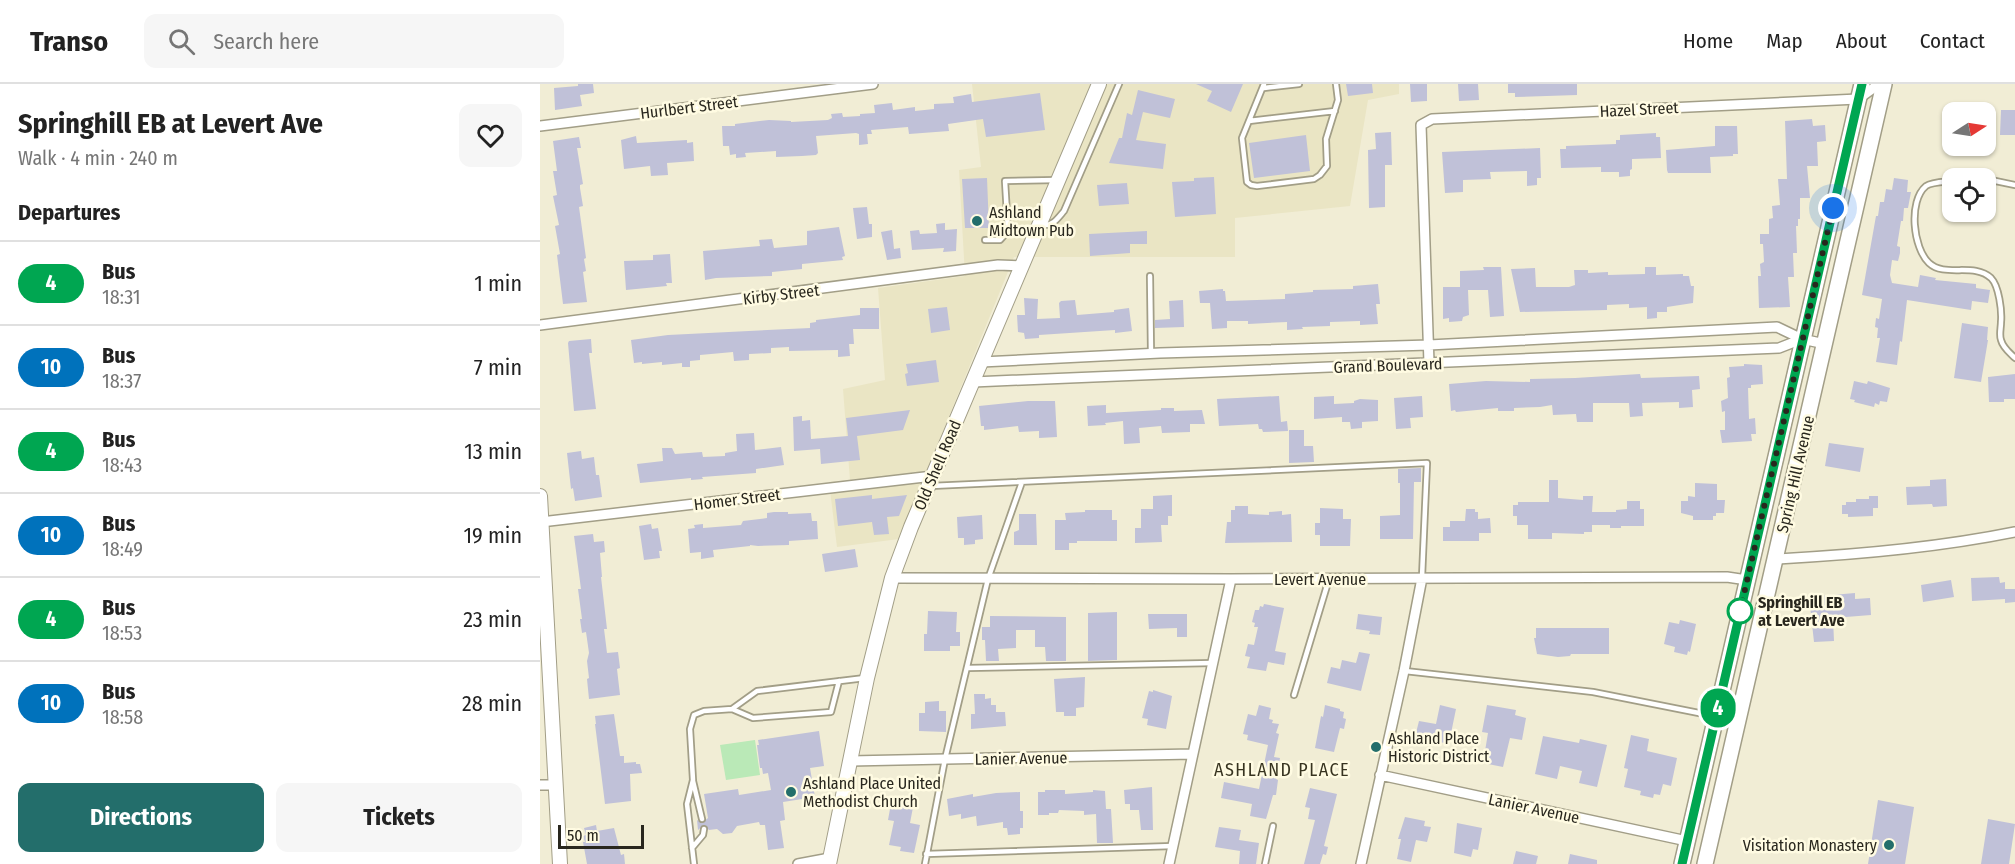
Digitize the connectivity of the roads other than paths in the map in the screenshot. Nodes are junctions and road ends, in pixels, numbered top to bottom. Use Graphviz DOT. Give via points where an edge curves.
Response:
graph roads {
  1 [pos="873,84"];
  2 [pos="1099,84"];
  3 [pos="1119,84"];
  4 [pos="1299,84"];
  5 [pos="1336,84"];
  6 [pos="1879,84"];
  7 [pos="1884,84"];
  8 [pos="1264,86"];
  9 [pos="1860,92"];
  10 [pos="1335,111"];
  11 [pos="1249,121"];
  12 [pos="540,126"];
  13 [pos="1070,151"];
  14 [pos="1086,159"];
  15 [pos="1059,179"];
  16 [pos="1996,180"];
  17 [pos="1942,182"];
  18 [pos="2015,185"];
  19 [pos="1038,230"];
  20 [pos="1008,231"];
  21 [pos="985,240"];
  22 [pos="1022,266"];
  23 [pos="1150,276"];
  24 [pos="540,325"];
  25 [pos="1802,339"];
  26 [pos="1825,344"];
  27 [pos="1429,345"];
  28 [pos="1151,353"];
  29 [pos="2015,358"];
  30 [pos="981,362"];
  31 [pos="1429,363"];
  32 [pos="973,382"];
  33 [pos="931,481"];
  34 [pos="1022,482"];
  35 [pos="540,496"];
  36 [pos="541,522"];
  37 [pos="2015,532"];
  38 [pos="1776,559"];
  39 [pos="892,578"];
  40 [pos="1422,578"];
  41 [pos="988,579"];
  42 [pos="1231,579"];
  43 [pos="1329,579"];
  44 [pos="1747,580"];
  45 [pos="543,621"];
  46 [pos="1213,663"];
  47 [pos="968,668"];
  48 [pos="1404,671"];
  49 [pos="867,678"];
  50 [pos="839,681"];
  51 [pos="1294,695"];
  52 [pos="732,709"];
  53 [pos="1716,717"];
  54 [pos="1193,754"];
  55 [pos="945,759"];
  56 [pos="850,761"];
  57 [pos="1380,775"];
  58 [pos="693,780"];
  59 [pos="556,784"];
  60 [pos="540,785"];
  61 [pos="702,819"];
  62 [pos="1273,826"];
  63 [pos="704,829"];
  64 [pos="1687,841"];
  65 [pos="1173,846"];
  66 [pos="692,848"];
  67 [pos="926,854"];
  68 [pos="829,861"];
  69 [pos="561,864"];
  70 [pos="694,864"];
  71 [pos="798,864"];
  72 [pos="924,864"];
  73 [pos="1169,864"];
  74 [pos="1264,864"];
  75 [pos="1361,864"];
  76 [pos="1682,864"];
  77 [pos="1705,864"];
  1 -- 12 [label="street, Hurlbert Street"];
  2 -- 13 [label="street, Old Shell Road"];
  3 -- 14 [label="lane"];
  4 -- 8 [label="lane"];
  5 -- 10 [label="lane"];
  6 -- 9 [label="street"];
  7 -- 26 [label="main road, Spring Hill Avenue"];
  8 -- 11 [label="lane"];
  9 -- 25 [label="main road, Spring Hill Avenue"];
  9 -- 27 [label="street, Hazel Street" via="1432,119 1421,125"];
  10 -- 11 [label="lane"];
  10 -- 11 [label="lane" via="1326,139 1327,166 1320,175 1257,186 1247,182 1242,138"];
  13 -- 14 [label="lane"];
  13 -- 15 [label="street, Old Shell Road"];
  14 -- 19 [label="lane" via="1064,211 1053,223"];
  15 -- 19 [label="street, Old Shell Road"];
  15 -- 20 [label="lane" via="1005,181"];
  16 -- 18 [label="lane"];
  17 -- 29 [label="lane" via="1928,185 1917,197 1918,246 1930,264 1977,271 1991,278 1999,296 2001,339"];
  19 -- 20 [label="lane"];
  19 -- 22 [label="street, Old Shell Road"];
  20 -- 21 [label="lane" via="1000,240"];
  22 -- 24 [label="street, Kirby Street" via="998,265"];
  22 -- 30 [label="street, Old Shell Road"];
  23 -- 28 [label="lane"];
  25 -- 26 [label="street, Grand Boulevard"];
  25 -- 27 [label="street, Grand Boulevard" via="1777,327"];
  25 -- 31 [label="street, Grand Boulevard" via="1779,348"];
  25 -- 44 [label="main road, Spring Hill Avenue"];
  26 -- 38 [label="main road, Spring Hill Avenue"];
  27 -- 28 [label="street, Grand Boulevard"];
  27 -- 31 [label="street"];
  28 -- 30 [label="street, Grand Boulevard"];
  30 -- 32 [label="street, Old Shell Road"];
  31 -- 32 [label="street, Grand Boulevard"];
  32 -- 33 [label="street, Old Shell Road"];
  33 -- 34 [label="lane"];
  33 -- 36 [label="street, Homer Street"];
  33 -- 39 [label="street, Old Shell Road"];
  34 -- 40 [label="lane" via="1427,463"];
  34 -- 41 [label="lane"];
  35 -- 36 [label="street"];
  36 -- 45 [label="street"];
  37 -- 38 [label="street" via="1869,554"];
  38 -- 77 [label="main road, Spring Hill Avenue"];
  39 -- 41 [label="street, Levert Avenue"];
  39 -- 49 [label="street, Old Shell Road"];
  40 -- 43 [label="street, Levert Avenue"];
  40 -- 44 [label="street, Levert Avenue"];
  40 -- 48 [label="street"];
  41 -- 42 [label="street, Levert Avenue"];
  41 -- 47 [label="lane"];
  42 -- 43 [label="street, Levert Avenue"];
  42 -- 46 [label="street"];
  43 -- 51 [label="lane"];
  44 -- 53 [label="main road, Spring Hill Avenue"];
  45 -- 59 [label="street"];
  46 -- 47 [label="lane"];
  46 -- 54 [label="street"];
  47 -- 55 [label="lane"];
  48 -- 53 [label="lane" via="1593,692"];
  48 -- 57 [label="street"];
  49 -- 50 [label="lane"];
  49 -- 56 [label="street, Old Shell Road"];
  50 -- 52 [label="lane" via="757,691"];
  50 -- 52 [label="lane" via="831,712 753,718"];
  52 -- 58 [label="lane" via="694,715 690,729"];
  53 -- 64 [label="main road, Spring Hill Avenue"];
  54 -- 55 [label="street, Lanier Avenue"];
  54 -- 65 [label="street"];
  55 -- 56 [label="street, Lanier Avenue"];
  55 -- 67 [label="lane"];
  56 -- 68 [label="street, Old Shell Road"];
  57 -- 64 [label="street, Lanier Avenue"];
  57 -- 75 [label="street"];
  58 -- 61 [label="lane"];
  58 -- 66 [label="lane" via="687,804"];
  59 -- 60 [label="street"];
  59 -- 69 [label="street"];
  62 -- 74 [label="lane"];
  63 -- 66 [label="lane" via="704,835"];
  64 -- 76 [label="main road, Spring Hill Avenue"];
  65 -- 67 [label="lane"];
  65 -- 73 [label="street"];
  66 -- 70 [label="lane"];
  67 -- 72 [label="lane"];
  68 -- 71 [label="street"];
}
